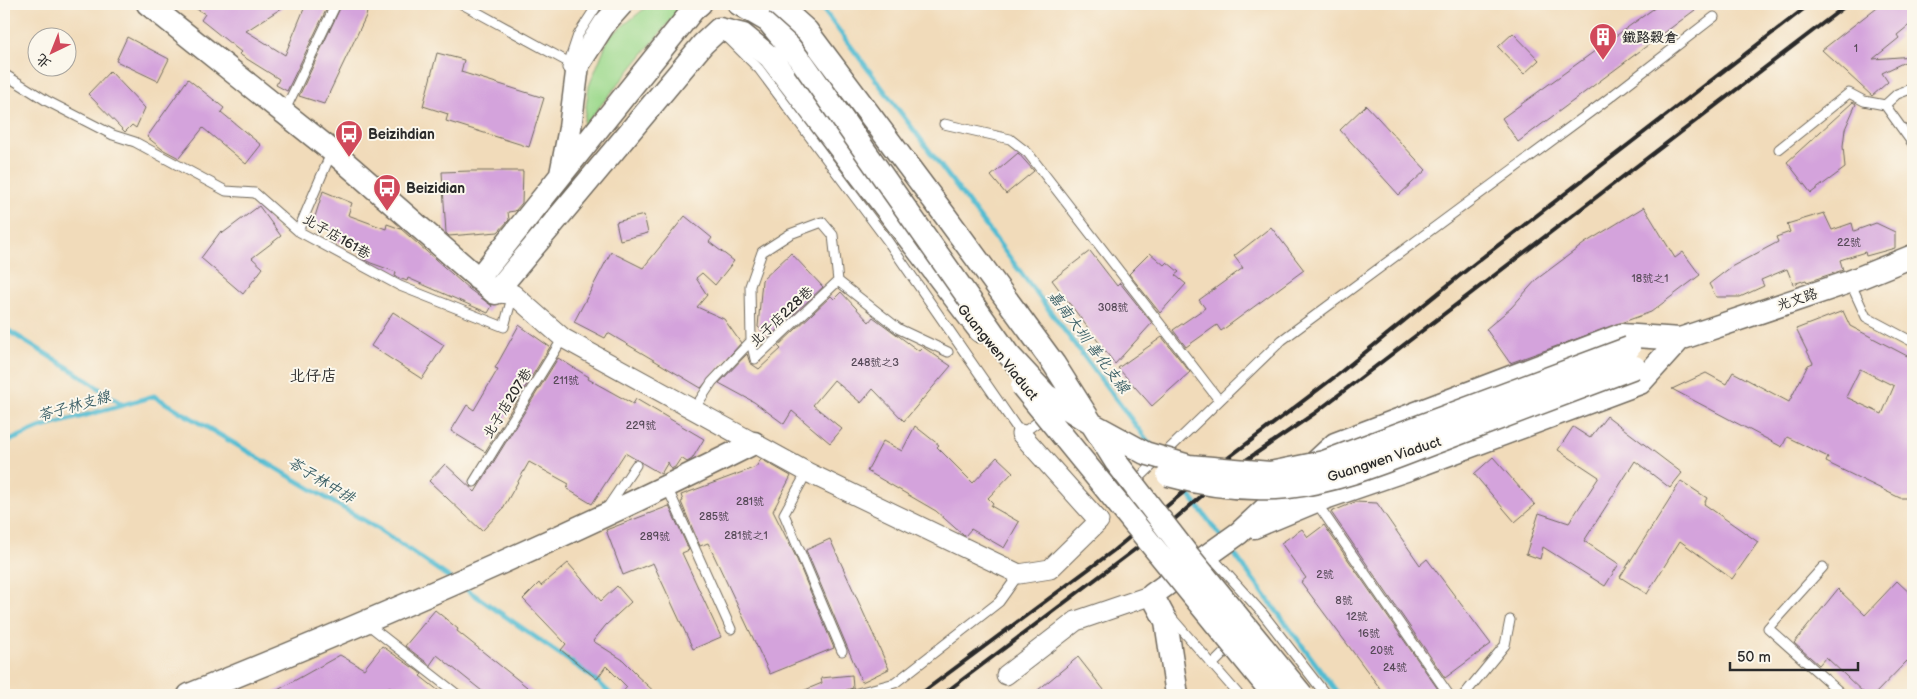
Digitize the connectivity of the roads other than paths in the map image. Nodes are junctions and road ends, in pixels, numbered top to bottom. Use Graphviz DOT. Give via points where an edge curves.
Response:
graph roads {
  1 [pos="148,4"];
  2 [pos="336,4"];
  3 [pos="462,4"];
  4 [pos="598,4"];
  5 [pos="622,4"];
  6 [pos="700,4"];
  7 [pos="740,4"];
  8 [pos="753,4"];
  9 [pos="788,4"];
  10 [pos="772,12"];
  11 [pos="1714,17"];
  12 [pos="719,29"];
  13 [pos="568,62"];
  14 [pos="4,74"];
  15 [pos="1913,88"];
  16 [pos="1884,105"];
  17 [pos="284,112"];
  18 [pos="944,124"];
  19 [pos="1913,144"];
  20 [pos="1779,149"];
  21 [pos="332,151"];
  22 [pos="564,154"];
  23 [pos="560,178"];
  24 [pos="298,231"];
  25 [pos="1913,256"];
  26 [pos="478,278"];
  27 [pos="838,281"];
  28 [pos="1850,282"];
  29 [pos="504,294"];
  30 [pos="1031,316"];
  31 [pos="563,338"];
  32 [pos="1048,339"];
  33 [pos="1680,339"];
  34 [pos="751,341"];
  35 [pos="1913,342"];
  36 [pos="948,352"];
  37 [pos="1632,357"];
  38 [pos="1018,382"];
  39 [pos="1219,400"];
  40 [pos="694,409"];
  41 [pos="1021,434"];
  42 [pos="754,443"];
  43 [pos="636,465"];
  44 [pos="807,472"];
  45 [pos="1296,480"];
  46 [pos="474,482"];
  47 [pos="666,487"];
  48 [pos="1316,501"];
  49 [pos="1104,515"];
  50 [pos="601,516"];
  51 [pos="1239,533"];
  52 [pos="1209,554"];
  53 [pos="1823,567"];
  54 [pos="1019,574"];
  55 [pos="1152,595"];
  56 [pos="1263,614"];
  57 [pos="1510,620"];
  58 [pos="366,624"];
  59 [pos="731,629"];
  60 [pos="842,651"];
  61 [pos="1213,664"];
  62 [pos="1006,676"];
  63 [pos="188,695"];
  64 [pos="458,695"];
  65 [pos="850,695"];
  66 [pos="1178,695"];
  67 [pos="1239,695"];
  68 [pos="1274,695"];
  69 [pos="1302,695"];
  70 [pos="1326,695"];
  71 [pos="1449,695"];
  72 [pos="1464,695"];
  73 [pos="1844,695"];
  1 -- 17 [label="street"];
  2 -- 17 [label="lane"];
  3 -- 13 [label="lane"];
  4 -- 13 [label="lane" via="578,35"];
  5 -- 22 [label="street" via="605,23 578,65"];
  6 -- 23 [label="street"];
  7 -- 10 [label="street"];
  8 -- 10 [label="lane"];
  9 -- 30 [label="lane" via="804,17"];
  10 -- 37 [label="street, Guangwen Viaduct, bridge" via="802,63 1008,354 1046,395 1146,453 1189,466 1270,473 1324,462"];
  10 -- 69 [label="street, bridge" via="807,31 1054,364 1116,462"];
  11 -- 39 [label="lane" via="1282,340"];
  12 -- 29 [label="street" via="703,44"];
  12 -- 38 [label="street, Guangwen Viaduct" via="743,35 770,57"];
  12 -- 41 [label="lane" via="759,70 887,240"];
  13 -- 22 [label="lane" via="562,123"];
  14 -- 24 [label="lane, 北子店161巷" via="47,101 113,135 135,142 226,191 255,194"];
  15 -- 16 [label="lane"];
  16 -- 19 [label="lane"];
  16 -- 20 [label="lane" via="1864,101 1849,93"];
  17 -- 21 [label="street"];
  18 -- 39 [label="lane" via="1010,139 1028,153"];
  21 -- 24 [label="lane"];
  21 -- 26 [label="street"];
  22 -- 23 [label="street"];
  23 -- 26 [label="street"];
  24 -- 29 [label="lane, 北子店161巷" via="400,286 504,327"];
  25 -- 28 [label="street, 光文路"];
  26 -- 29 [label="street"];
  27 -- 34 [label="lane, 北子店228巷" via="756,358"];
  27 -- 34 [label="lane, 北子店228巷" via="833,235 822,222 790,234 762,252 750,286"];
  27 -- 36 [label="lane" via="899,330"];
  28 -- 33 [label="street, 光文路"];
  28 -- 35 [label="lane" via="1866,317"];
  29 -- 31 [label="street"];
  31 -- 40 [label="street"];
  31 -- 46 [label="lane, 北子店207巷"];
  32 -- 41 [label="lane" via="1077,381 1078,394"];
  33 -- 37 [label="street"];
  33 -- 45 [label="street" via="1620,335 1335,444"];
  33 -- 48 [label="street" via="1640,383 1409,470"];
  34 -- 40 [label="lane, 北子店228巷" via="712,382"];
  37 -- 38 [label="street, Guangwen Viaduct, bridge" via="1344,475 1288,487 1240,488 1202,484 1156,472 1075,430 1039,403"];
  38 -- 68 [label="street, bridge"];
  39 -- 49 [label="lane"];
  40 -- 42 [label="street"];
  41 -- 49 [label="street"];
  42 -- 44 [label="street"];
  42 -- 47 [label="street"];
  43 -- 50 [label="lane"];
  44 -- 54 [label="street"];
  44 -- 60 [label="lane" via="784,514"];
  45 -- 48 [label="street"];
  45 -- 51 [label="street"];
  47 -- 50 [label="street"];
  47 -- 59 [label="lane"];
  48 -- 51 [label="street"];
  48 -- 71 [label="lane"];
  49 -- 54 [label="street" via="1050,569"];
  50 -- 58 [label="street"];
  51 -- 52 [label="street"];
  52 -- 55 [label="street"];
  52 -- 56 [label="lane"];
  53 -- 73 [label="lane" via="1768,628"];
  54 -- 65 [label="lane" via="999,602 895,683"];
  55 -- 61 [label="lane"];
  55 -- 62 [label="street" via="1076,621"];
  55 -- 66 [label="street" via="1166,621"];
  56 -- 61 [label="lane"];
  56 -- 70 [label="lane"];
  57 -- 72 [label="lane" via="1505,645"];
  58 -- 63 [label="street"];
  58 -- 64 [label="lane"];
  61 -- 67 [label="lane"];
}
